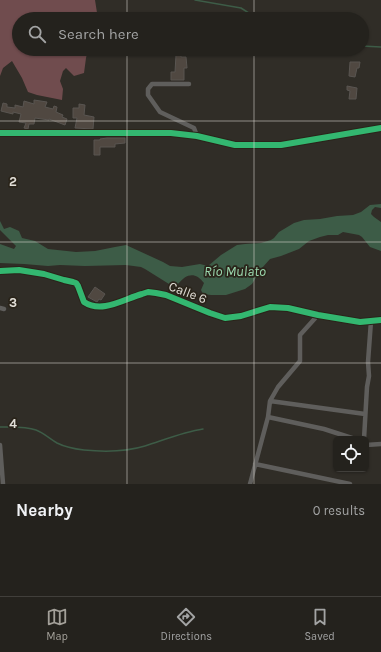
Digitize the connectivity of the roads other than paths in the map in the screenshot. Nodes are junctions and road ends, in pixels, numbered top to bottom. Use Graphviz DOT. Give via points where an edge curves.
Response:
graph roads {
  1 [pos="190,84"];
  2 [pos="381,128"];
  3 [pos="0,133"];
  4 [pos="197,136"];
  5 [pos="0,271"];
  6 [pos="318,315"];
  7 [pos="381,320"];
  8 [pos="371,321"];
  9 [pos="270,400"];
  10 [pos="365,414"];
  11 [pos="268,416"];
  12 [pos="346,436"];
  13 [pos="364,436"];
  14 [pos="381,444"];
  15 [pos="0,445"];
  16 [pos="369,445"];
  17 [pos="255,464"];
  18 [pos="337,482"];
  19 [pos="3,484"];
  20 [pos="250,484"];
  21 [pos="350,484"];
  1 -- 4 [label="street" via="152,84 148,89 148,95 160,112 194,128"];
  2 -- 4 [label="street" via="281,145 235,145"];
  3 -- 4 [label="street" via="171,133"];
  5 -- 6 [label="street, Calle 6" via="19,270 76,283 84,302 100,307 152,293 166,295 225,318 270,307"];
  6 -- 8 [label="street, Calle 6" via="360,322"];
  6 -- 9 [label="street" via="300,335 300,361"];
  7 -- 8 [label="street, Calle 6"];
  8 -- 10 [label="street"];
  9 -- 10 [label="street"];
  9 -- 11 [label="street"];
  10 -- 13 [label="street"];
  11 -- 12 [label="street"];
  11 -- 17 [label="street"];
  14 -- 16 [label="street"];
  15 -- 19 [label="street"];
  17 -- 18 [label="street"];
  17 -- 20 [label="street"];
  18 -- 21 [label="street"];
}
